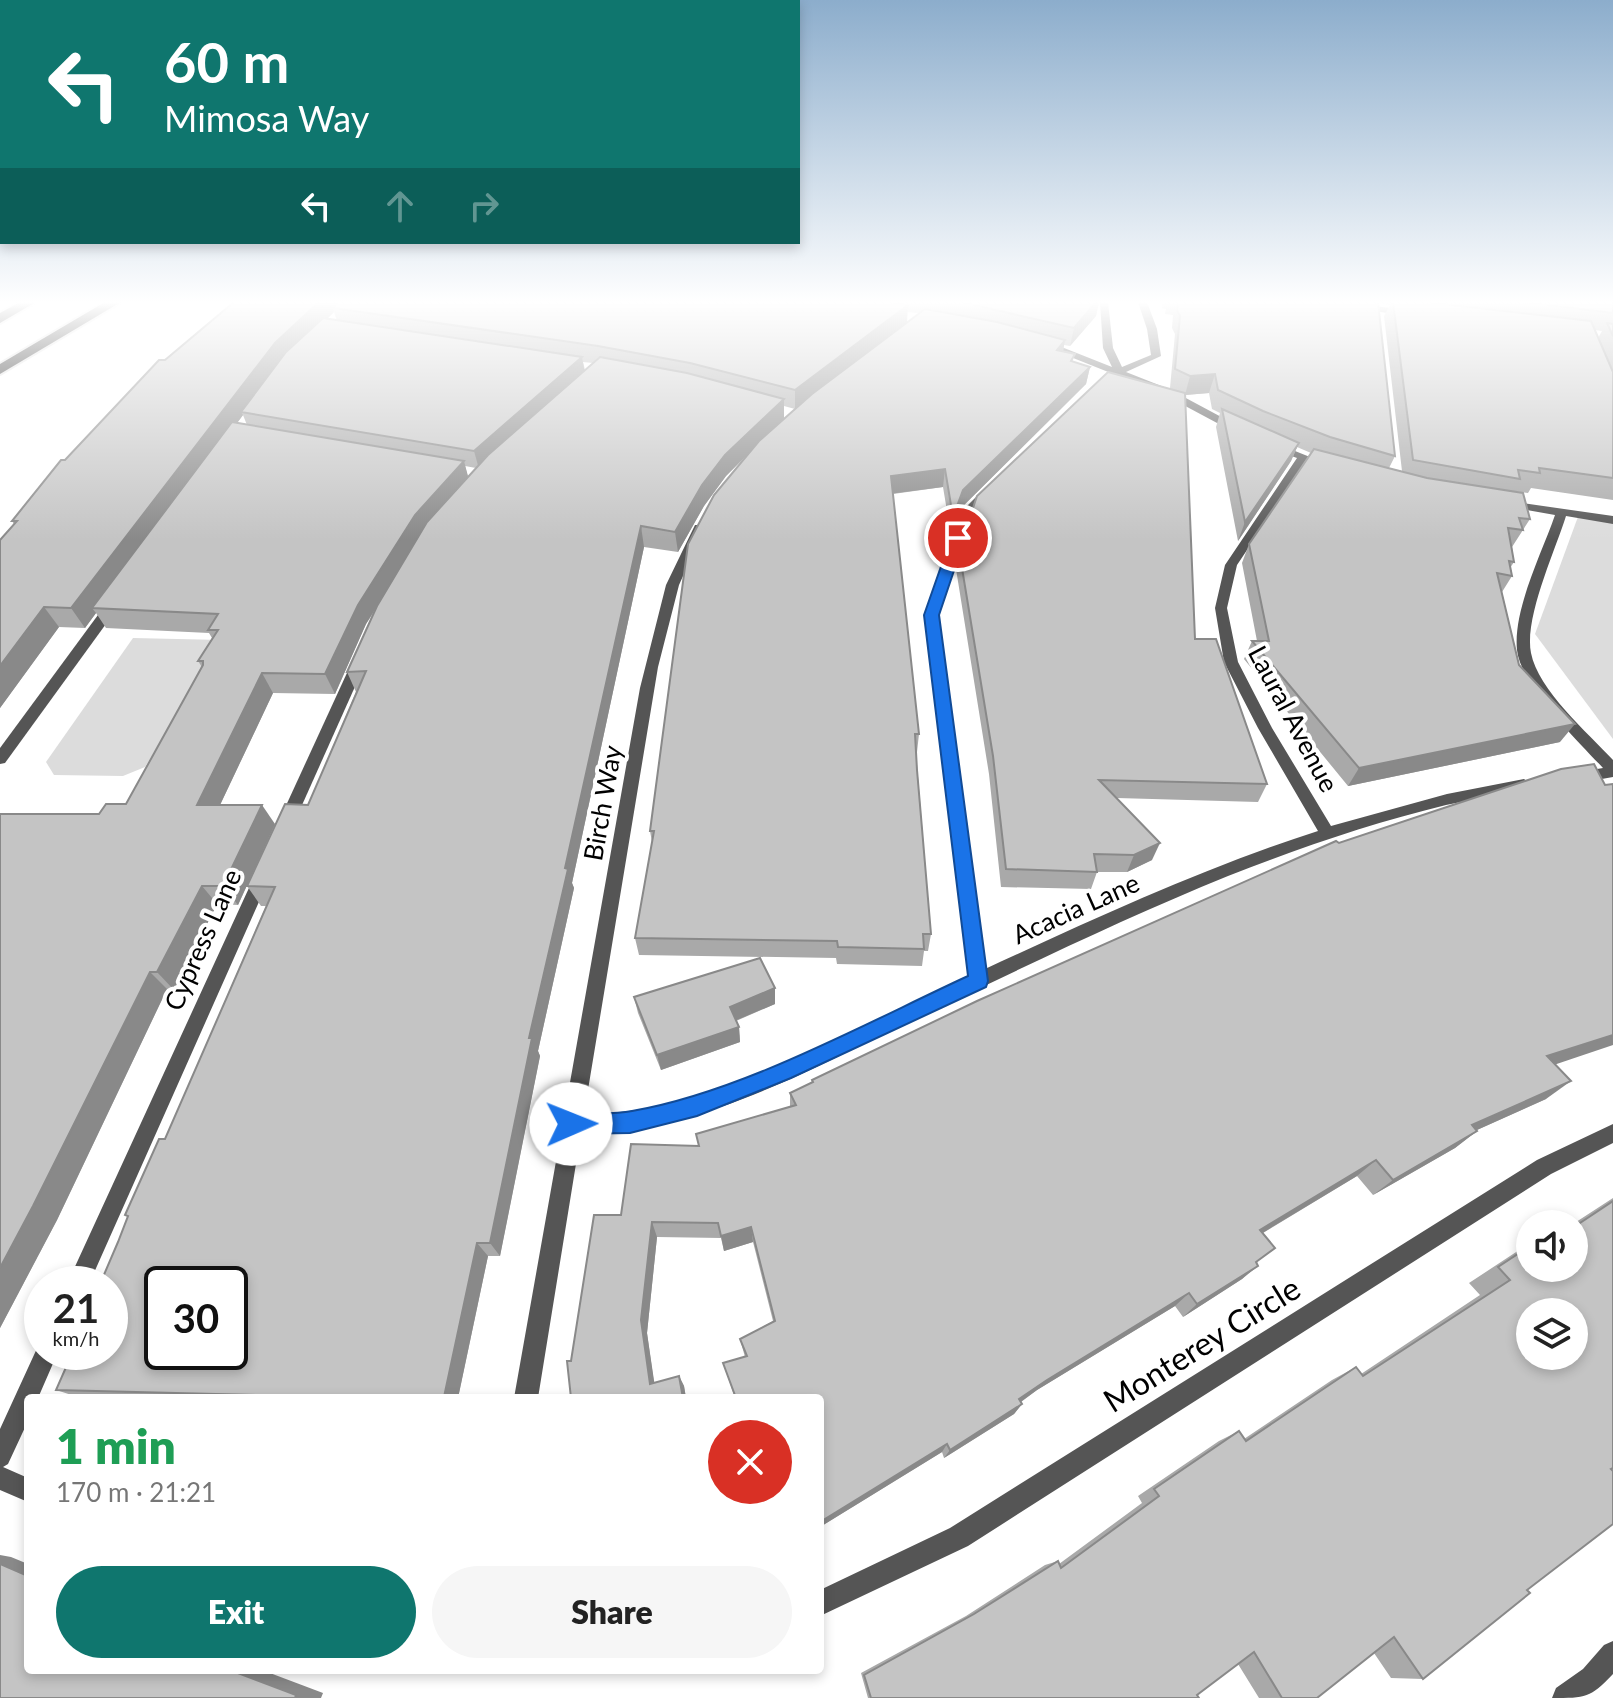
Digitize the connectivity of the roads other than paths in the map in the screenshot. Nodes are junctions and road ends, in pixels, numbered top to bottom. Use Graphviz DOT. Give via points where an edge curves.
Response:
graph roads {
  1 [pos="1104,381"];
  2 [pos="1140,381"];
  3 [pos="1098,385"];
  4 [pos="1244,433"];
  5 [pos="1259,439"];
  6 [pos="1302,459"];
  7 [pos="1337,469"];
  8 [pos="1000,479"];
  9 [pos="1491,502"];
  10 [pos="1562,512"];
  11 [pos="707,514"];
  12 [pos="1613,520"];
  13 [pos="122,591"];
  14 [pos="363,654"];
  15 [pos="0,759"];
  16 [pos="1613,771"];
  17 [pos="1568,778"];
  18 [pos="1538,783"];
  19 [pos="1326,831"];
  20 [pos="280,837"];
  21 [pos="267,866"];
  22 [pos="978,981"];
  23 [pos="571,1124"];
  24 [pos="1613,1133"];
  25 [pos="86,1266"];
  26 [pos="39,1370"];
  27 [pos="28,1394"];
  28 [pos="527,1394"];
  29 [pos="24,1403"];
  30 [pos="0,1456"];
  31 [pos="0,1478"];
  32 [pos="24,1488"];
  33 [pos="824,1601"];
  34 [pos="1613,1654"];
  35 [pos="1594,1688"];
  36 [pos="1566,1698"];
  1 -- 3 [label="street"];
  2 -- 4 [label="street"];
  5 -- 6 [label="street"];
  6 -- 7 [label="street"];
  6 -- 19 [label="street, Laural Avenue" via="1231,565 1221,608 1231,662"];
  8 -- 22 [label="street" via="967,512 931,615"];
  9 -- 10 [label="street"];
  10 -- 12 [label="street"];
  10 -- 16 [label="street" via="1523,631 1524,656 1541,687"];
  11 -- 23 [label="street, Birch Way" via="666,600"];
  13 -- 15 [label="street"];
  14 -- 20 [label="street"];
  16 -- 17 [label="street"];
  18 -- 19 [label="street, Acacia Lane"];
  19 -- 22 [label="street, Acacia Lane"];
  21 -- 25 [label="street, Cypress Lane"];
  22 -- 23 [label="street, Acacia Lane" via="697,1106 630,1122"];
  23 -- 28 [label="street, Birch Way"];
  24 -- 33 [label="street, Monterey Circle" via="1544,1167 959,1537"];
  26 -- 27 [label="street"];
  29 -- 30 [label="street"];
  31 -- 32 [label="street"];
  34 -- 35 [label="street"];
  35 -- 36 [label="street"];
}
